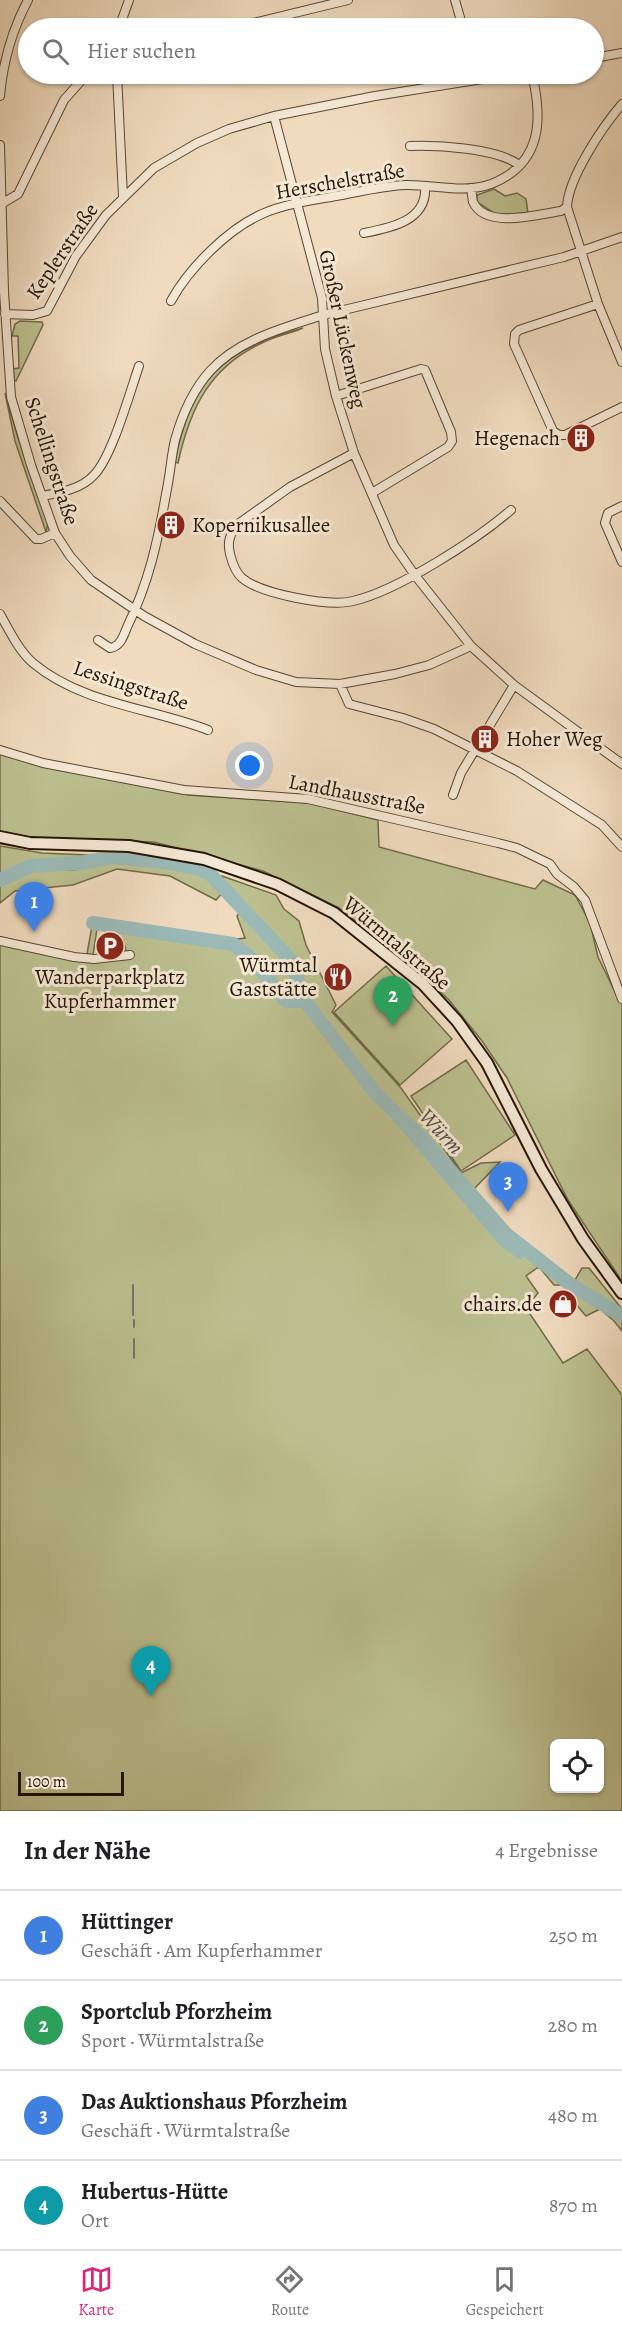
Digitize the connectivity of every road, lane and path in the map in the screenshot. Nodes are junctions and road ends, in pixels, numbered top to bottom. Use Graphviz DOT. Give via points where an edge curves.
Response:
graph roads {
  1 [pos="28,0"];
  2 [pos="129,0"];
  3 [pos="348,0"];
  4 [pos="455,0"];
  5 [pos="20,18"];
  6 [pos="123,18"];
  7 [pos="284,18"];
  8 [pos="460,18"];
  9 [pos="18,24"];
  10 [pos="622,53"];
  11 [pos="604,56"];
  12 [pos="78,84"];
  13 [pos="117,84"];
  14 [pos="437,84"];
  15 [pos="534,84"];
  16 [pos="0,96"];
  17 [pos="622,104"];
  18 [pos="274,116"];
  19 [pos="0,145"];
  20 [pos="410,146"];
  21 [pos="519,165"];
  22 [pos="425,186"];
  23 [pos="471,188"];
  24 [pos="123,197"];
  25 [pos="3,203"];
  26 [pos="298,203"];
  27 [pos="567,207"];
  28 [pos="363,233"];
  29 [pos="622,237"];
  30 [pos="581,251"];
  31 [pos="171,301"];
  32 [pos="598,304"];
  33 [pos="5,314"];
  34 [pos="324,315"];
  35 [pos="622,362"];
  36 [pos="139,366"];
  37 [pos="336,396"];
  38 [pos="622,407"];
  39 [pos="354,453"];
  40 [pos="372,493"];
  41 [pos="42,496"];
  42 [pos="0,501"];
  43 [pos="622,506"];
  44 [pos="512,510"];
  45 [pos="55,533"];
  46 [pos="622,561"];
  47 [pos="414,574"];
  48 [pos="135,610"];
  49 [pos="0,614"];
  50 [pos="98,640"];
  51 [pos="471,646"];
  52 [pos="340,684"];
  53 [pos="514,685"];
  54 [pos="208,730"];
  55 [pos="0,750"];
  56 [pos="475,750"];
  57 [pos="622,764"];
  58 [pos="453,795"];
  59 [pos="0,837"];
  60 [pos="622,847"];
  61 [pos="0,941"];
  62 [pos="130,955"];
  63 [pos="622,999"];
  64 [pos="622,1293"];
  1 -- 5 [label="street"];
  2 -- 6 [label="street"];
  3 -- 7 [label="street"];
  4 -- 8 [label="street"];
  9 -- 16 [label="street" via="4,66"];
  10 -- 11 [label="street"];
  12 -- 25 [label="street" via="64,100 18,194"];
  13 -- 24 [label="street"];
  14 -- 18 [label="street, Keplerstraße"];
  15 -- 21 [label="street, Herschelstraße" via="540,114 536,140"];
  17 -- 27 [label="street" via="576,176"];
  18 -- 24 [label="street, Keplerstraße" via="229,129 188,148 154,168"];
  18 -- 26 [label="street, Großer Lückenweg"];
  19 -- 25 [label="street, Schellingstraße"];
  20 -- 21 [label="street" via="470,150"];
  21 -- 23 [label="street, Herschelstraße" via="505,178"];
  22 -- 23 [label="street, Herschelstraße"];
  22 -- 26 [label="street, Herschelstraße" via="387,187"];
  22 -- 28 [label="street" via="424,201 410,219"];
  23 -- 27 [label="street" via="474,203 483,211 506,219"];
  24 -- 33 [label="street, Keplerstraße" via="87,240 47,311"];
  25 -- 33 [label="street, Schellingstraße"];
  26 -- 31 [label="street, Herschelstraße" via="262,214 224,239 188,274"];
  26 -- 34 [label="street, Großer Lückenweg"];
  27 -- 30 [label="street"];
  29 -- 30 [label="street"];
  30 -- 32 [label="street"];
  30 -- 34 [label="street"];
  32 -- 35 [label="street"];
  32 -- 38 [label="street" via="519,330 514,344 553,431 559,435"];
  33 -- 41 [label="street, Schellingstraße" via="11,397"];
  34 -- 37 [label="street, Großer Lückenweg" via="325,349"];
  34 -- 48 [label="street" via="239,348 218,363 194,393 175,441 150,573"];
  36 -- 41 [label="street" via="100,468 83,483"];
  37 -- 39 [label="street, Großer Lückenweg"];
  37 -- 40 [label="street" via="425,370 451,432 448,447"];
  39 -- 40 [label="street, Großer Lückenweg"];
  39 -- 47 [label="street" via="290,488 238,524 229,539 235,567 240,577 267,590 339,604 366,598"];
  40 -- 47 [label="street, Großer Lückenweg" via="394,545"];
  41 -- 45 [label="street, Schellingstraße"];
  42 -- 45 [label="street" via="36,539"];
  43 -- 46 [label="street" via="608,513 605,523"];
  44 -- 47 [label="street"];
  45 -- 48 [label="street, Schellingstraße" via="92,580"];
  47 -- 51 [label="street, Großer Lückenweg"];
  48 -- 50 [label="street" via="119,644 110,648"];
  48 -- 52 [label="street, Schellingstraße" via="195,644 256,670 296,682"];
  49 -- 54 [label="street, Lessingstraße" via="32,661 64,683 109,701"];
  51 -- 52 [label="street, Schellingstraße" via="429,665"];
  51 -- 53 [label="street, Großer Lückenweg"];
  52 -- 56 [label="street" via="349,704 434,729"];
  53 -- 56 [label="street"];
  53 -- 57 [label="street, Großer Lückenweg"];
  55 -- 63 [label="street, Landhausstraße" via="43,763 184,790 308,799 517,848 550,864 585,900"];
  56 -- 58 [label="street"];
  56 -- 60 [label="street" via="517,771 602,825"];
  59 -- 64 [label="main road, Würmtalstraße" via="30,843 129,846 204,860 277,884 334,913 423,984 457,1021 487,1063 541,1169 583,1239"];
  61 -- 62 [label="street" via="74,957"];
}
